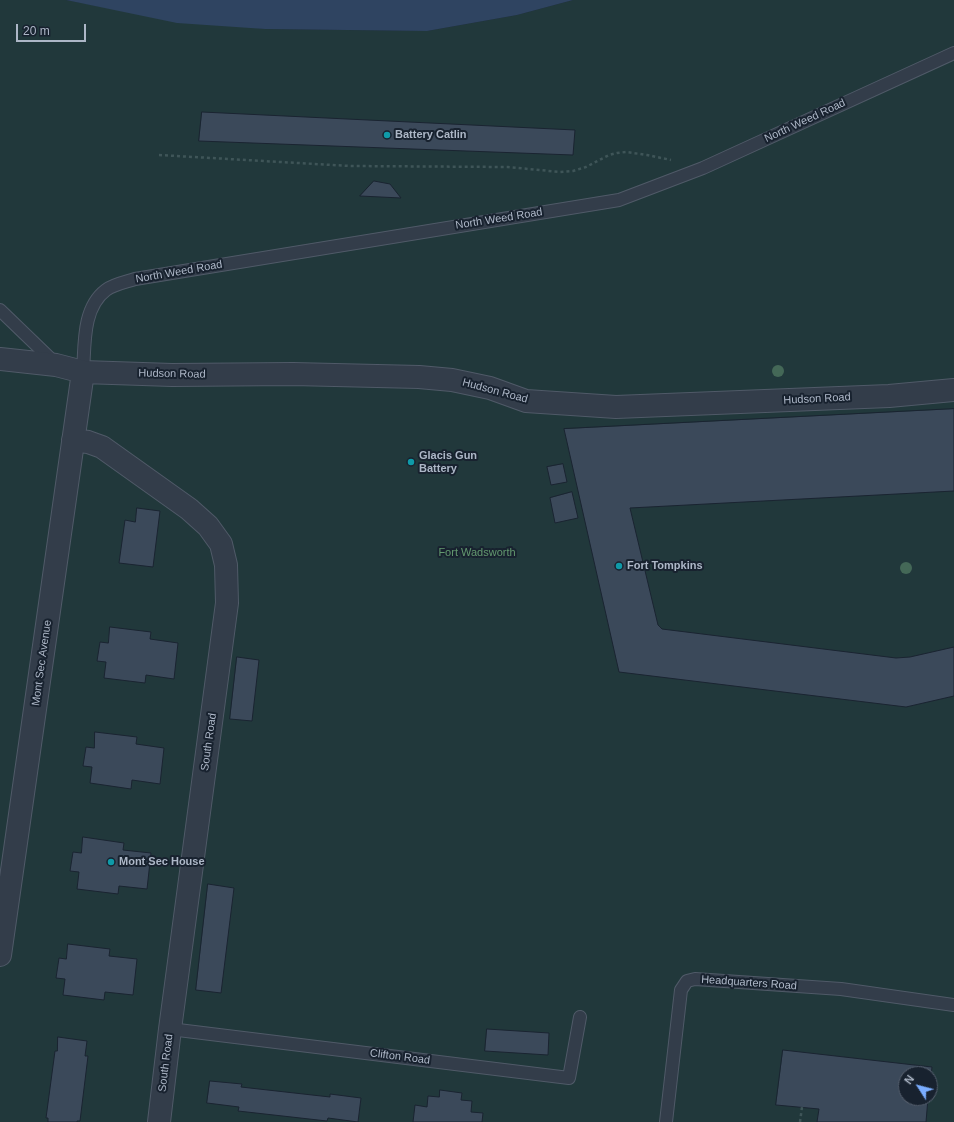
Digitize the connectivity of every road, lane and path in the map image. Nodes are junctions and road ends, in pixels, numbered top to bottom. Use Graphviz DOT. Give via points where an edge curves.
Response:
graph roads {
  1 [pos="954,53"];
  2 [pos="159,155"];
  3 [pos="703,168"];
  4 [pos="0,310"];
  5 [pos="0,359"];
  6 [pos="56,365"];
  7 [pos="83,372"];
  8 [pos="954,390"];
  9 [pos="74,440"];
  10 [pos="0,955"];
  11 [pos="954,1005"];
  12 [pos="580,1017"];
  13 [pos="170,1029"];
  14 [pos="802,1107"];
  15 [pos="159,1122"];
  16 [pos="666,1122"];
  17 [pos="800,1122"];
  1 -- 3 [label="lane, North Weed Road"];
  2 -- 3 [label="path" via="350,166 508,167 560,172 573,171 609,155 626,152"];
  3 -- 7 [label="lane, North Weed Road" via="620,200 120,283 106,290 95,303 87,322"];
  4 -- 6 [label="lane"];
  5 -- 6 [label="street, Hudson Road"];
  6 -- 7 [label="street, Hudson Road"];
  7 -- 8 [label="street, Hudson Road" via="419,377 452,380 490,388 526,400 616,407 881,396"];
  7 -- 9 [label="street, Mont Sec Avenue"];
  9 -- 10 [label="street, Mont Sec Avenue"];
  9 -- 13 [label="street, South Road" via="102,447 188,509 208,526 221,544 226,565 227,603"];
  11 -- 16 [label="lane, Headquarters Road" via="842,989 695,979 687,981 681,990"];
  12 -- 13 [label="lane, Clifton Road" via="569,1078"];
  13 -- 15 [label="street, South Road"];
  14 -- 17 [label="path"];
}
